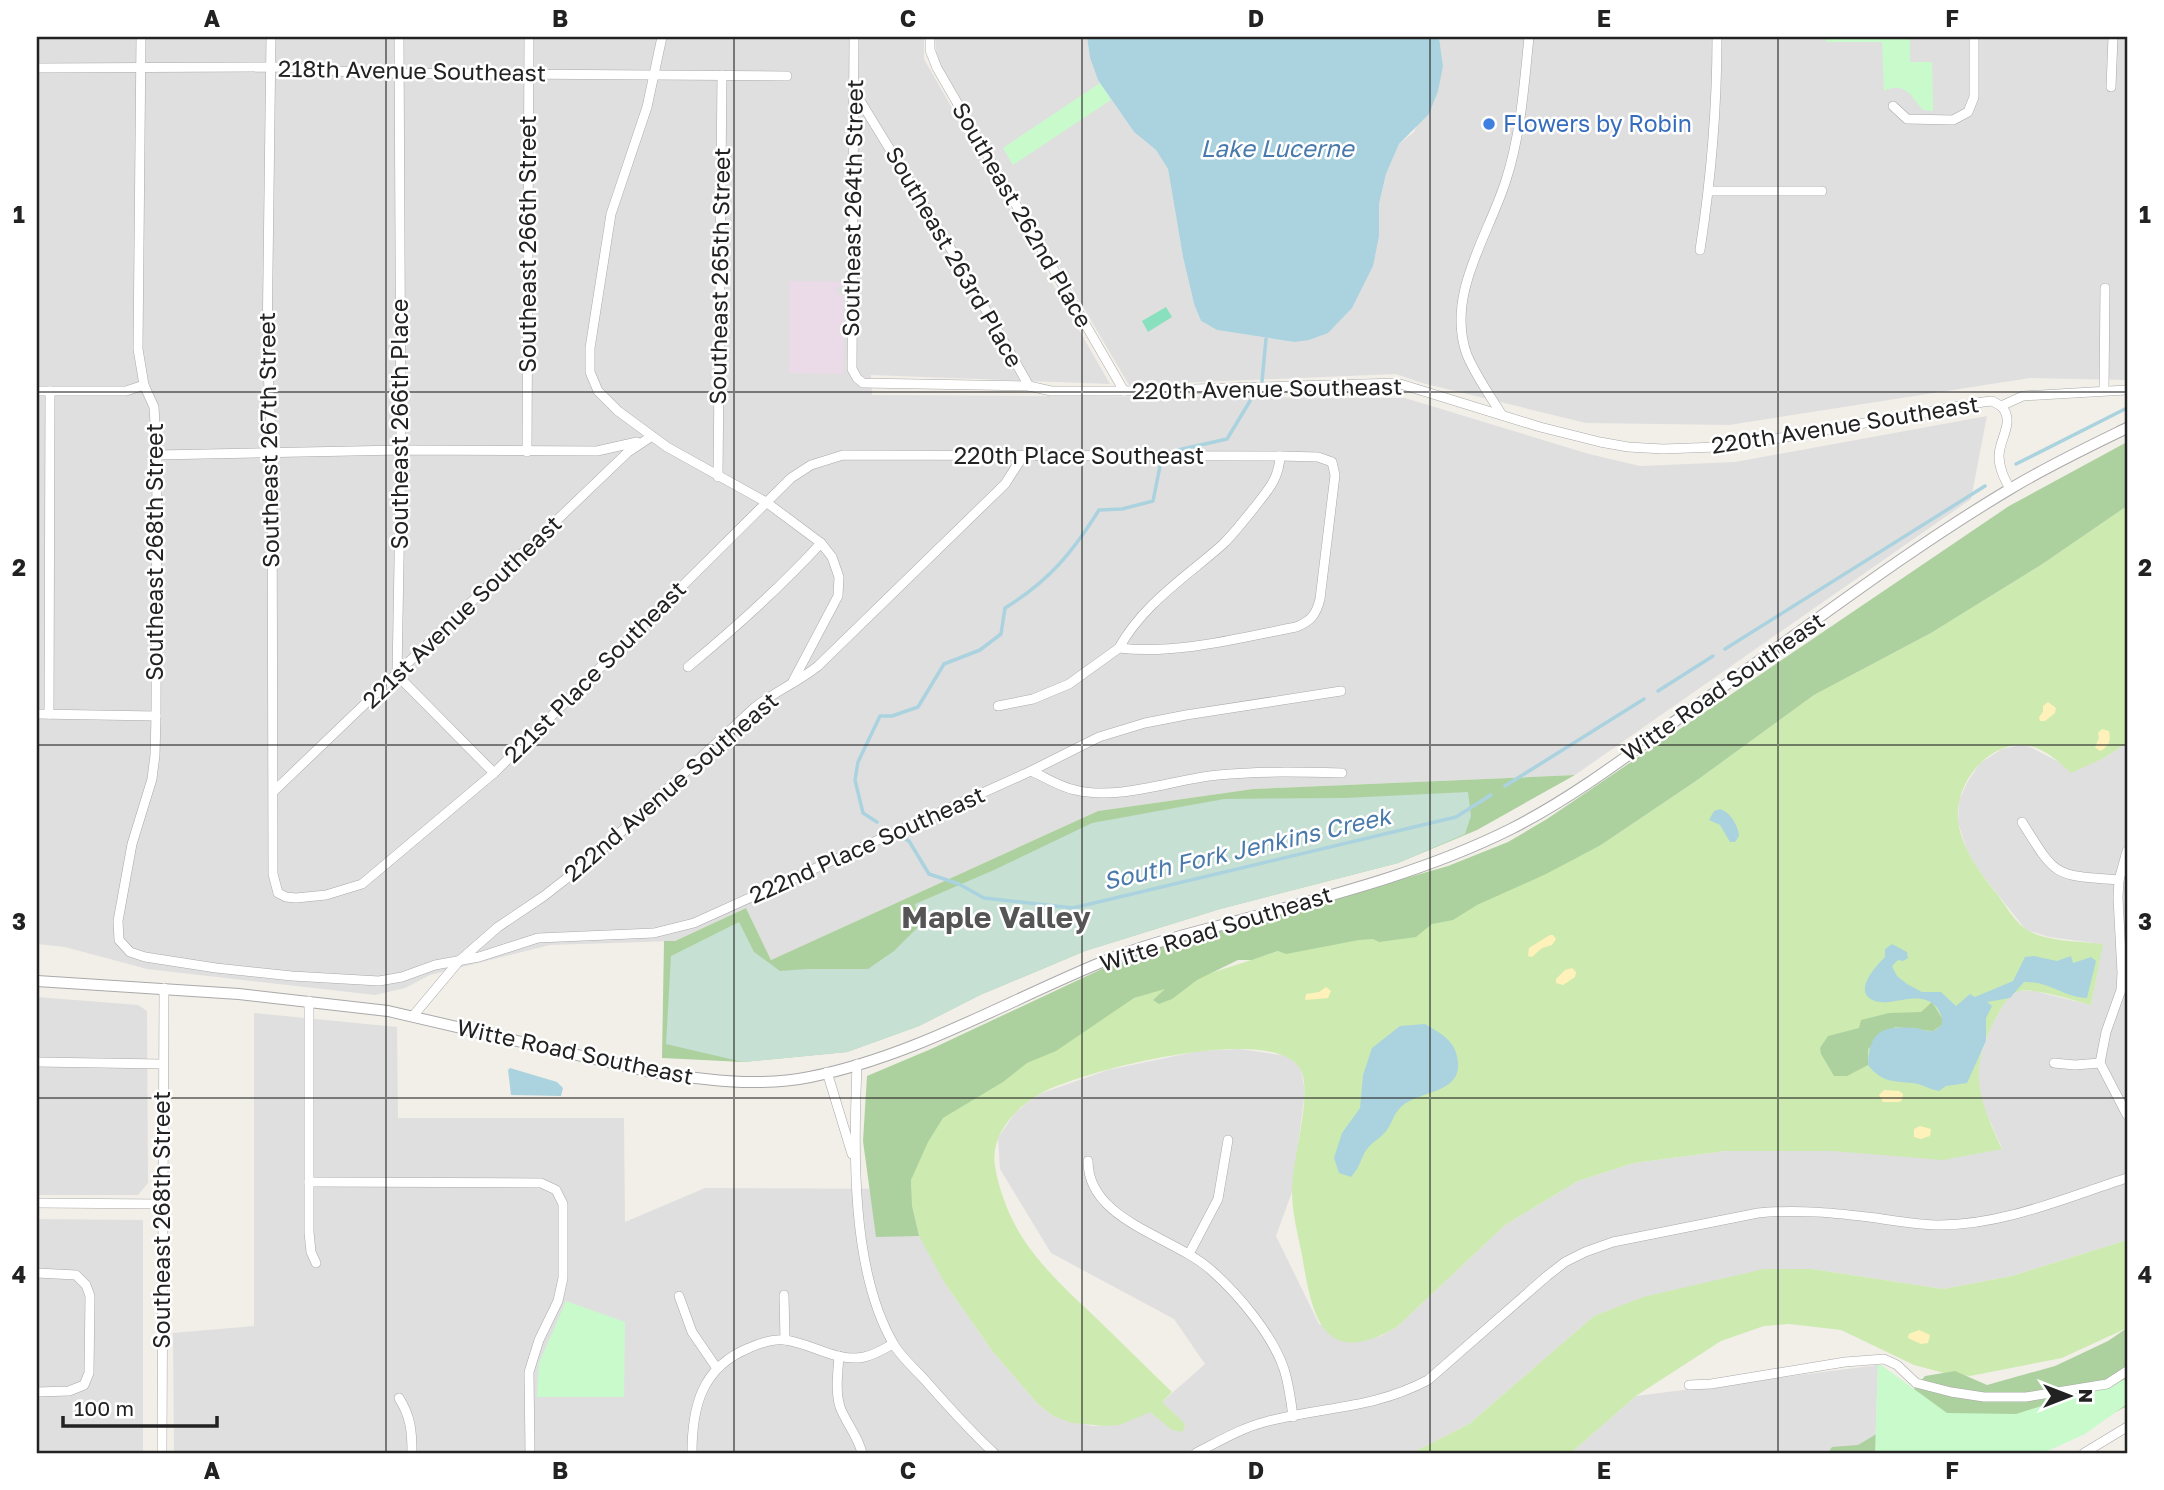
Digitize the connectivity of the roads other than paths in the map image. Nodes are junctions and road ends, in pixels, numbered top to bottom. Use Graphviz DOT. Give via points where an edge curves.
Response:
graph roads {
  1 [pos="141,37"];
  2 [pos="271,37"];
  3 [pos="399,37"];
  4 [pos="529,37"];
  5 [pos="662,37"];
  6 [pos="854,37"];
  7 [pos="930,37"];
  8 [pos="1529,37"];
  9 [pos="1717,37"];
  10 [pos="1974,37"];
  11 [pos="2113,37"];
  12 [pos="141,67"];
  13 [pos="37,68"];
  14 [pos="271,68"];
  15 [pos="398,73"];
  16 [pos="529,75"];
  17 [pos="655,75"];
  18 [pos="722,75"];
  19 [pos="787,76"];
  20 [pos="2110,87"];
  21 [pos="855,93"];
  22 [pos="1893,106"];
  23 [pos="1709,191"];
  24 [pos="1822,191"];
  25 [pos="1700,250"];
  26 [pos="2105,288"];
  27 [pos="857,378"];
  28 [pos="144,384"];
  29 [pos="1029,386"];
  30 [pos="2104,390"];
  31 [pos="2126,390"];
  32 [pos="37,391"];
  33 [pos="50,391"];
  34 [pos="1124,391"];
  35 [pos="2001,407"];
  36 [pos="1502,415"];
  37 [pos="2127,428"];
  38 [pos="652,436"];
  39 [pos="401,450"];
  40 [pos="272,452"];
  41 [pos="527,452"];
  42 [pos="157,455"];
  43 [pos="1023,456"];
  44 [pos="1280,456"];
  45 [pos="826,460"];
  46 [pos="718,477"];
  47 [pos="2010,489"];
  48 [pos="766,502"];
  49 [pos="821,543"];
  50 [pos="1119,648"];
  51 [pos="688,667"];
  52 [pos="397,675"];
  53 [pos="792,683"];
  54 [pos="1341,691"];
  55 [pos="998,706"];
  56 [pos="37,713"];
  57 [pos="49,714"];
  58 [pos="156,716"];
  59 [pos="1031,771"];
  60 [pos="494,773"];
  61 [pos="1342,773"];
  62 [pos="274,790"];
  63 [pos="2022,822"];
  64 [pos="2127,851"];
  65 [pos="2119,880"];
  66 [pos="362,884"];
  67 [pos="119,940"];
  68 [pos="458,961"];
  69 [pos="37,981"];
  70 [pos="164,988"];
  71 [pos="309,1001"];
  72 [pos="413,1016"];
  73 [pos="37,1062"];
  74 [pos="2054,1063"];
  75 [pos="2100,1063"];
  76 [pos="162,1064"];
  77 [pos="856,1064"];
  78 [pos="827,1072"];
  79 [pos="2127,1115"];
  80 [pos="1228,1140"];
  81 [pos="1088,1161"];
  82 [pos="854,1162"];
  83 [pos="2127,1178"];
  84 [pos="309,1182"];
  85 [pos="37,1203"];
  86 [pos="162,1204"];
  87 [pos="1189,1254"];
  88 [pos="316,1263"];
  89 [pos="37,1273"];
  90 [pos="784,1295"];
  91 [pos="679,1296"];
  92 [pos="785,1340"];
  93 [pos="893,1344"];
  94 [pos="839,1356"];
  95 [pos="716,1367"];
  96 [pos="2127,1371"];
  97 [pos="1689,1385"];
  98 [pos="37,1392"];
  99 [pos="399,1398"];
  100 [pos="1293,1417"];
  101 [pos="2127,1427"];
  102 [pos="162,1453"];
  103 [pos="412,1453"];
  104 [pos="530,1453"];
  105 [pos="692,1453"];
  106 [pos="862,1453"];
  107 [pos="993,1453"];
  108 [pos="1196,1453"];
  109 [pos="2084,1453"];
  1 -- 12 [label="street, Southeast 268th Street"];
  2 -- 14 [label="street, Southeast 267th Street"];
  3 -- 15 [label="street, Southeast 266th Place"];
  4 -- 16 [label="street, Southeast 266th Street"];
  5 -- 17 [label="street"];
  6 -- 21 [label="street, Southeast 264th Street"];
  7 -- 34 [label="street, Southeast 262nd Place" via="937,68"];
  8 -- 36 [label="street" via="1513,156 1469,275 1461,314 1467,354"];
  9 -- 23 [label="street"];
  10 -- 22 [label="street" via="1974,97 1968,112 1952,120 1908,119"];
  11 -- 20 [label="street"];
  12 -- 13 [label="street, 218th Avenue Southeast"];
  12 -- 14 [label="street, 218th Avenue Southeast"];
  12 -- 28 [label="street, Southeast 268th Street" via="138,349"];
  14 -- 15 [label="street, 218th Avenue Southeast"];
  14 -- 40 [label="street, Southeast 267th Street" via="267,348"];
  15 -- 16 [label="street, 218th Avenue Southeast"];
  15 -- 39 [label="street, Southeast 266th Place"];
  16 -- 17 [label="street, 218th Avenue Southeast"];
  16 -- 41 [label="street, Southeast 266th Street"];
  17 -- 18 [label="street, 218th Avenue Southeast"];
  17 -- 38 [label="street" via="611,214 589,360 593,381 606,401"];
  18 -- 19 [label="street, 218th Avenue Southeast"];
  18 -- 46 [label="street, Southeast 265th Street"];
  21 -- 27 [label="street, Southeast 264th Street" via="852,369"];
  21 -- 29 [label="street, Southeast 263rd Place"];
  23 -- 24 [label="street"];
  23 -- 25 [label="street"];
  26 -- 30 [label="street"];
  27 -- 29 [label="street, 220th Avenue Southeast" via="871,384"];
  28 -- 33 [label="street" via="125,391"];
  28 -- 42 [label="street, Southeast 268th Street" via="154,407"];
  29 -- 34 [label="street, 220th Avenue Southeast" via="1051,391"];
  30 -- 31 [label="street, 220th Avenue Southeast"];
  30 -- 35 [label="street, 220th Avenue Southeast" via="2023,396"];
  32 -- 33 [label="street"];
  33 -- 57 [label="street"];
  34 -- 36 [label="street, 220th Avenue Southeast" via="1397,383"];
  35 -- 36 [label="street, 220th Avenue Southeast" via="1983,402 1769,440 1684,448 1600,442"];
  35 -- 47 [label="street" via="2008,417 2000,468"];
  37 -- 47 [label="street, Witte Road Southeast"];
  38 -- 41 [label="street" via="597,452"];
  38 -- 46 [label="street"];
  38 -- 52 [label="street, 221st Avenue Southeast" via="628,452"];
  39 -- 40 [label="street"];
  39 -- 41 [label="street"];
  39 -- 52 [label="street, Southeast 266th Place"];
  40 -- 42 [label="street"];
  40 -- 62 [label="street, Southeast 267th Street"];
  42 -- 58 [label="street, Southeast 268th Street"];
  43 -- 44 [label="street, 220th Place Southeast"];
  43 -- 45 [label="street, 220th Place Southeast" via="843,455"];
  43 -- 53 [label="street, 222nd Avenue Southeast" via="1005,484 818,666"];
  44 -- 50 [label="street" via="1274,483 1229,538 1166,592 1132,627"];
  44 -- 50 [label="street, 220th Place Southeast" via="1318,457 1332,462 1335,475 1314,617 1296,627 1215,642 1143,651"];
  45 -- 48 [label="street, 221st Place Southeast" via="801,470"];
  46 -- 48 [label="street"];
  47 -- 77 [label="street, Witte Road Southeast" via="1616,763 1508,830 1423,866 1104,961 946,1034"];
  48 -- 49 [label="street"];
  48 -- 60 [label="street, 221st Place Southeast"];
  49 -- 51 [label="street" via="743,622"];
  49 -- 53 [label="street" via="837,568 838,596"];
  50 -- 55 [label="street" via="1069,684"];
  52 -- 60 [label="street"];
  52 -- 62 [label="street, 221st Avenue Southeast"];
  53 -- 68 [label="street, 222nd Avenue Southeast" via="754,708 594,858"];
  54 -- 59 [label="street, 222nd Place Southeast" via="1145,723 1099,737"];
  56 -- 57 [label="street"];
  57 -- 58 [label="street"];
  58 -- 67 [label="street, Southeast 268th Street" via="152,779 132,844 118,921"];
  59 -- 61 [label="street" via="1074,790 1100,793 1216,775"];
  59 -- 68 [label="street, 222nd Place Southeast" via="694,923 654,933 538,938"];
  60 -- 66 [label="street, 221st Place Southeast"];
  62 -- 66 [label="street, Southeast 267th Street" via="274,885 278,893 286,897 326,895"];
  63 -- 65 [label="street" via="2057,871"];
  64 -- 65 [label="street"];
  65 -- 75 [label="street" via="2121,990"];
  67 -- 68 [label="street, 222nd Place Southeast" via="130,952 145,957 304,977 391,980"];
  68 -- 72 [label="street"];
  69 -- 70 [label="street, Witte Road Southeast"];
  70 -- 71 [label="street, Witte Road Southeast"];
  70 -- 76 [label="street, Southeast 268th Street"];
  71 -- 72 [label="street, Witte Road Southeast"];
  71 -- 84 [label="street"];
  72 -- 78 [label="street, Witte Road Southeast" via="686,1077 739,1082"];
  73 -- 76 [label="street"];
  74 -- 75 [label="street"];
  75 -- 79 [label="street"];
  76 -- 86 [label="street, Southeast 268th Street"];
  77 -- 78 [label="street, Witte Road Southeast"];
  77 -- 82 [label="street"];
  78 -- 82 [label="street"];
  80 -- 87 [label="street" via="1217,1199"];
  81 -- 87 [label="street" via="1091,1184 1103,1202"];
  82 -- 93 [label="street" via="866,1261"];
  83 -- 100 [label="street" via="2024,1211 1962,1224 1780,1211 1613,1242 1565,1262 1428,1380 1384,1399"];
  84 -- 88 [label="street" via="309,1232"];
  84 -- 104 [label="street" via="541,1183 556,1190 563,1204 563,1278 529,1372"];
  85 -- 86 [label="street"];
  86 -- 102 [label="street, Southeast 268th Street"];
  87 -- 100 [label="street" via="1230,1289 1272,1345 1283,1367"];
  89 -- 98 [label="street" via="72,1274 83,1280 90,1296 89,1373 83,1385 69,1391"];
  90 -- 92 [label="street"];
  91 -- 95 [label="street" via="692,1332"];
  92 -- 94 [label="street"];
  92 -- 95 [label="street" via="758,1344"];
  93 -- 94 [label="street" via="865,1357"];
  93 -- 107 [label="street"];
  94 -- 106 [label="street" via="840,1408"];
  95 -- 105 [label="street" via="698,1401"];
  96 -- 97 [label="street" via="2106,1384 2026,1397 1984,1397 1916,1383 1884,1359"];
  99 -- 103 [label="street" via="409,1415"];
  100 -- 108 [label="street" via="1265,1422"];
  101 -- 109 [label="street"];
}
